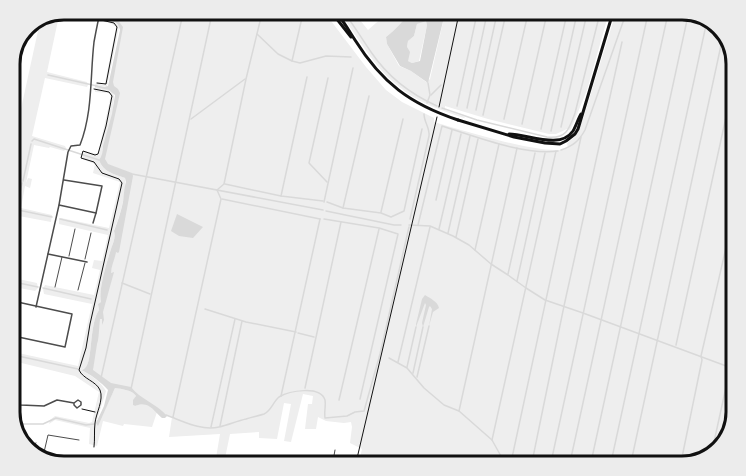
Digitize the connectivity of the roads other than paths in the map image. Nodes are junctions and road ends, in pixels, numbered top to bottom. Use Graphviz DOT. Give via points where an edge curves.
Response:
graph roads {
  1 [pos="99,19"];
  2 [pos="336,19"];
  3 [pos="341,19"];
  4 [pos="611,19"];
  5 [pos="355,40"];
  6 [pos="63,180"];
  7 [pos="59,205"];
  8 [pos="96,213"];
  9 [pos="93,223"];
  10 [pos="75,229"];
  11 [pos="91,233"];
  12 [pos="48,254"];
  13 [pos="62,257"];
  14 [pos="69,258"];
  15 [pos="86,262"];
  16 [pos="55,287"];
  17 [pos="78,290"];
  18 [pos="20,303"];
  19 [pos="36,306"];
  20 [pos="20,337"];
  21 [pos="74,403"];
  22 [pos="20,405"];
  23 [pos="79,440"];
  24 [pos="36,443"];
  25 [pos="32,444"];
  26 [pos="335,450"];
  27 [pos="44,452"];
  28 [pos="334,456"];
  1 -- 6 [label="street" via="82,142 68,150"];
  2 -- 5 [label="main road"];
  3 -- 5 [label="main road"];
  4 -- 5 [label="main road" via="578,129 560,144 514,137 458,120 409,99 376,69"];
  6 -- 7 [label="street"];
  6 -- 8 [label="street" via="102,186"];
  7 -- 8 [label="street"];
  7 -- 12 [label="street"];
  8 -- 9 [label="street"];
  10 -- 14 [label="lane"];
  11 -- 15 [label="lane"];
  12 -- 13 [label="street"];
  12 -- 19 [label="street"];
  13 -- 14 [label="street"];
  13 -- 16 [label="lane"];
  14 -- 15 [label="street"];
  15 -- 17 [label="lane"];
  18 -- 19 [label="street"];
  19 -- 20 [label="street" via="72,315 65,347"];
  21 -- 21 [label="street" via="78,408 81,405 80,401"];
  21 -- 22 [label="street" via="57,400 44,406"];
  23 -- 27 [label="lane" via="48,435"];
  24 -- 25 [label="lane"];
  26 -- 28 [label="lane"];
}
